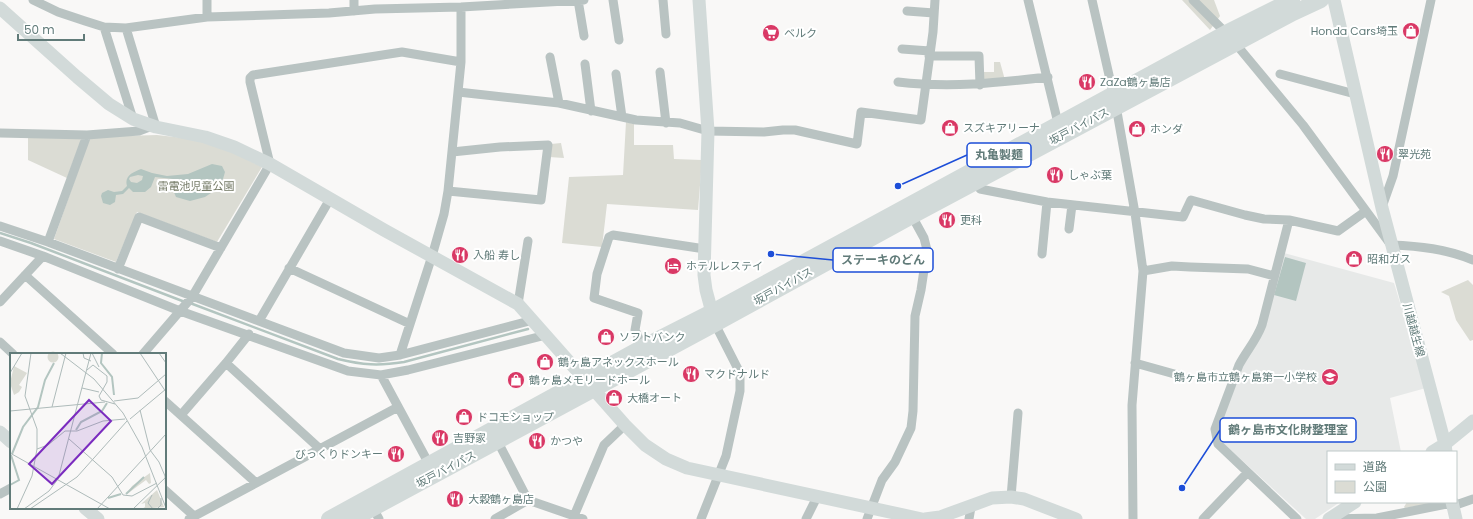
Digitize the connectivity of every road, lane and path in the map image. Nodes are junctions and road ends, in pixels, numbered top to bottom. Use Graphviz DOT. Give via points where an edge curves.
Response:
graph roads {
  1 [pos="33,0"];
  2 [pos="207,0"];
  3 [pos="354,0"];
  4 [pos="578,0"];
  5 [pos="584,0"];
  6 [pos="612,0"];
  7 [pos="663,0"];
  8 [pos="699,0"];
  9 [pos="935,0"];
  10 [pos="1028,0"];
  11 [pos="1092,0"];
  12 [pos="1193,0"];
  13 [pos="1292,0"];
  14 [pos="1321,0"];
  15 [pos="1334,0"];
  16 [pos="1431,0"];
  17 [pos="456,5"];
  18 [pos="0,8"];
  19 [pos="354,11"];
  20 [pos="908,11"];
  21 [pos="934,13"];
  22 [pos="207,17"];
  23 [pos="104,27"];
  24 [pos="126,28"];
  25 [pos="666,34"];
  26 [pos="584,36"];
  27 [pos="1230,38"];
  28 [pos="619,40"];
  29 [pos="902,49"];
  30 [pos="929,54"];
  31 [pos="550,57"];
  32 [pos="461,62"];
  33 [pos="585,64"];
  34 [pos="660,72"];
  35 [pos="616,74"];
  36 [pos="1280,74"];
  37 [pos="1048,77"];
  38 [pos="898,82"];
  39 [pos="980,85"];
  40 [pos="926,86"];
  41 [pos="458,92"];
  42 [pos="1355,94"];
  43 [pos="1114,100"];
  44 [pos="558,103"];
  45 [pos="591,110"];
  46 [pos="622,117"];
  47 [pos="133,119"];
  48 [pos="666,123"];
  49 [pos="1058,123"];
  50 [pos="154,126"];
  51 [pos="708,131"];
  52 [pos="0,133"];
  53 [pos="87,134"];
  54 [pos="452,152"];
  55 [pos="270,164"];
  56 [pos="976,182"];
  57 [pos="448,191"];
  58 [pos="330,199"];
  59 [pos="1047,202"];
  60 [pos="1072,205"];
  61 [pos="1382,208"];
  62 [pos="1366,211"];
  63 [pos="1135,212"];
  64 [pos="912,216"];
  65 [pos="1289,220"];
  66 [pos="0,226"];
  67 [pos="1069,228"];
  68 [pos="528,241"];
  69 [pos="0,242"];
  70 [pos="48,242"];
  71 [pos="1391,245"];
  72 [pos="221,248"];
  73 [pos="705,249"];
  74 [pos="1042,254"];
  75 [pos="43,256"];
  76 [pos="432,256"];
  77 [pos="1473,260"];
  78 [pos="290,268"];
  79 [pos="118,269"];
  80 [pos="1143,270"];
  81 [pos="25,276"];
  82 [pos="1274,276"];
  83 [pos="192,297"];
  84 [pos="0,302"];
  85 [pos="518,304"];
  86 [pos="180,310"];
  87 [pos="713,318"];
  88 [pos="533,320"];
  89 [pos="259,321"];
  90 [pos="410,324"];
  91 [pos="249,334"];
  92 [pos="546,335"];
  93 [pos="0,342"];
  94 [pos="643,347"];
  95 [pos="12,353"];
  96 [pos="112,353"];
  97 [pos="144,353"];
  98 [pos="400,355"];
  99 [pos="226,363"];
  100 [pos="1135,363"];
  101 [pos="382,375"];
  102 [pos="1178,375"];
  103 [pos="589,384"];
  104 [pos="166,402"];
  105 [pos="398,407"];
  106 [pos="1018,413"];
  107 [pos="181,415"];
  108 [pos="1473,422"];
  109 [pos="625,425"];
  110 [pos="0,432"];
  111 [pos="10,441"];
  112 [pos="498,442"];
  113 [pos="319,448"];
  114 [pos="1445,448"];
  115 [pos="1435,451"];
  116 [pos="429,464"];
  117 [pos="1247,473"];
  118 [pos="719,474"];
  119 [pos="256,482"];
  120 [pos="10,489"];
  121 [pos="166,491"];
  122 [pos="0,494"];
  123 [pos="818,497"];
  124 [pos="1011,497"];
  125 [pos="1473,499"];
  126 [pos="528,500"];
  127 [pos="1353,503"];
  128 [pos="1457,503"];
  129 [pos="1452,504"];
  130 [pos="86,509"];
  131 [pos="970,513"];
  132 [pos="376,514"];
  133 [pos="869,514"];
  134 [pos="578,517"];
  135 [pos="191,518"];
  136 [pos="703,518"];
  137 [pos="1377,518"];
  138 [pos="98,519"];
  139 [pos="329,519"];
  140 [pos="353,519"];
  141 [pos="495,519"];
  142 [pos="806,519"];
  143 [pos="922,519"];
  144 [pos="925,519"];
  145 [pos="1076,519"];
  146 [pos="1133,519"];
  147 [pos="1203,519"];
  148 [pos="1297,519"];
  149 [pos="1329,519"];
  150 [pos="1456,519"];
  1 -- 23 [label="street" via="58,12"];
  2 -- 22 [label="street"];
  3 -- 19 [label="street"];
  4 -- 5 [label="street"];
  4 -- 17 [label="street"];
  4 -- 26 [label="street"];
  6 -- 28 [label="street"];
  7 -- 25 [label="street"];
  8 -- 51 [label="street"];
  9 -- 21 [label="street"];
  10 -- 37 [label="street"];
  11 -- 43 [label="street"];
  12 -- 27 [label="street"];
  13 -- 27 [label="highway, 坂戸バイパス"];
  14 -- 27 [label="highway, 坂戸バイパス"];
  15 -- 42 [label="street, 川越越生線"];
  16 -- 61 [label="street" via="1393,176"];
  17 -- 19 [label="street"];
  17 -- 32 [label="street"];
  18 -- 47 [label="street" via="109,104"];
  19 -- 22 [label="street"];
  20 -- 21 [label="street"];
  21 -- 30 [label="street"];
  22 -- 24 [label="street"];
  23 -- 24 [label="street"];
  23 -- 47 [label="street"];
  24 -- 50 [label="street"];
  27 -- 43 [label="highway, 坂戸バイパス"];
  27 -- 62 [label="street" via="1303,125"];
  29 -- 30 [label="street"];
  30 -- 39 [label="street" via="979,56"];
  30 -- 40 [label="street"];
  31 -- 44 [label="street"];
  32 -- 41 [label="street"];
  32 -- 55 [label="street" via="402,52 253,75 250,82"];
  33 -- 45 [label="street"];
  34 -- 48 [label="street"];
  35 -- 46 [label="street"];
  36 -- 42 [label="street"];
  37 -- 39 [label="street"];
  37 -- 49 [label="street"];
  38 -- 40 [label="street"];
  39 -- 40 [label="street"];
  40 -- 51 [label="street" via="921,120 861,112 858,144 795,130"];
  41 -- 44 [label="street"];
  41 -- 54 [label="street"];
  42 -- 61 [label="street, 川越越生線"];
  43 -- 49 [label="highway, 坂戸バイパス"];
  43 -- 56 [label="highway, 坂戸バイパス"];
  43 -- 63 [label="street"];
  44 -- 45 [label="street"];
  45 -- 46 [label="street"];
  46 -- 48 [label="street"];
  47 -- 50 [label="street"];
  48 -- 51 [label="street" via="680,123"];
  49 -- 87 [label="highway, 坂戸バイパス"];
  50 -- 53 [label="street" via="139,131"];
  50 -- 55 [label="street" via="205,137"];
  51 -- 73 [label="street"];
  52 -- 53 [label="street"];
  53 -- 70 [label="street"];
  54 -- 57 [label="street"];
  54 -- 57 [label="street" via="548,145 541,200"];
  55 -- 58 [label="street"];
  55 -- 72 [label="street"];
  56 -- 59 [label="street" via="980,190"];
  56 -- 64 [label="highway, 坂戸バイパス"];
  57 -- 76 [label="street"];
  58 -- 76 [label="street"];
  58 -- 78 [label="street"];
  59 -- 60 [label="street"];
  59 -- 74 [label="street"];
  60 -- 63 [label="street"];
  60 -- 67 [label="street"];
  61 -- 71 [label="street, 川越越生線"];
  62 -- 65 [label="street" via="1338,231"];
  62 -- 71 [label="street"];
  63 -- 65 [label="street" via="1183,217 1191,200 1264,219"];
  63 -- 80 [label="street"];
  64 -- 87 [label="highway, 坂戸バイパス"];
  64 -- 133 [label="street" via="924,238 927,250 915,316 911,428 895,462 882,480"];
  65 -- 82 [label="street"];
  66 -- 70 [label="street"];
  68 -- 85 [label="street"];
  69 -- 75 [label="street"];
  70 -- 79 [label="street"];
  71 -- 77 [label="street" via="1439,249"];
  71 -- 114 [label="street, 川越越生線"];
  72 -- 79 [label="street" via="139,217"];
  72 -- 83 [label="street"];
  73 -- 87 [label="street" via="704,275"];
  73 -- 94 [label="street" via="612,235 609,238 597,274 594,298 638,313 635,330"];
  75 -- 81 [label="street"];
  75 -- 86 [label="street"];
  76 -- 85 [label="street"];
  76 -- 90 [label="street"];
  78 -- 89 [label="street"];
  78 -- 90 [label="street"];
  79 -- 83 [label="street"];
  80 -- 82 [label="street" via="1172,266 1248,269"];
  80 -- 100 [label="street"];
  81 -- 84 [label="street"];
  81 -- 96 [label="street"];
  82 -- 117 [label="street" via="1262,325 1257,338 1239,365 1215,430 1218,444"];
  83 -- 86 [label="street"];
  83 -- 89 [label="street"];
  85 -- 88 [label="street"];
  86 -- 91 [label="street"];
  86 -- 97 [label="street"];
  87 -- 94 [label="highway, 坂戸バイパス"];
  87 -- 103 [label="highway, 坂戸バイパス"];
  87 -- 118 [label="street" via="740,372 740,392 726,456"];
  88 -- 92 [label="street"];
  88 -- 98 [label="street"];
  89 -- 98 [label="street" via="344,353 379,358"];
  90 -- 98 [label="street"];
  91 -- 99 [label="street"];
  91 -- 101 [label="street" via="348,371"];
  92 -- 101 [label="street"];
  92 -- 103 [label="street"];
  93 -- 95 [label="street"];
  94 -- 103 [label="highway, 坂戸バイパス"];
  99 -- 107 [label="street"];
  99 -- 113 [label="street"];
  100 -- 102 [label="street"];
  100 -- 146 [label="street" via="1132,405"];
  101 -- 105 [label="street"];
  103 -- 109 [label="street"];
  103 -- 112 [label="highway, 坂戸バイパス"];
  103 -- 116 [label="highway, 坂戸バイパス"];
  104 -- 107 [label="street"];
  105 -- 113 [label="street"];
  105 -- 116 [label="street"];
  106 -- 124 [label="street"];
  107 -- 119 [label="street"];
  108 -- 114 [label="street"];
  109 -- 118 [label="street" via="645,446 666,459 687,468"];
  109 -- 134 [label="street" via="604,445"];
  110 -- 111 [label="street"];
  112 -- 126 [label="street"];
  112 -- 132 [label="highway, 坂戸バイパス"];
  113 -- 119 [label="street"];
  114 -- 115 [label="street"];
  116 -- 139 [label="highway, 坂戸バイパス"];
  117 -- 147 [label="street"];
  117 -- 148 [label="street"];
  118 -- 123 [label="street"];
  118 -- 136 [label="street"];
  119 -- 135 [label="street"];
  120 -- 122 [label="street"];
  121 -- 135 [label="street"];
  123 -- 133 [label="street"];
  123 -- 142 [label="street"];
  124 -- 131 [label="street" via="992,498"];
  124 -- 145 [label="street" via="1024,499"];
  125 -- 128 [label="street"];
  126 -- 134 [label="street"];
  126 -- 141 [label="street"];
  127 -- 149 [label="street"];
  129 -- 137 [label="street"];
  129 -- 150 [label="street"];
  130 -- 138 [label="street"];
  131 -- 144 [label="street"];
  132 -- 140 [label="highway, 坂戸バイパス"];
  133 -- 143 [label="street"];
  137 -- 149 [label="street"];
}
